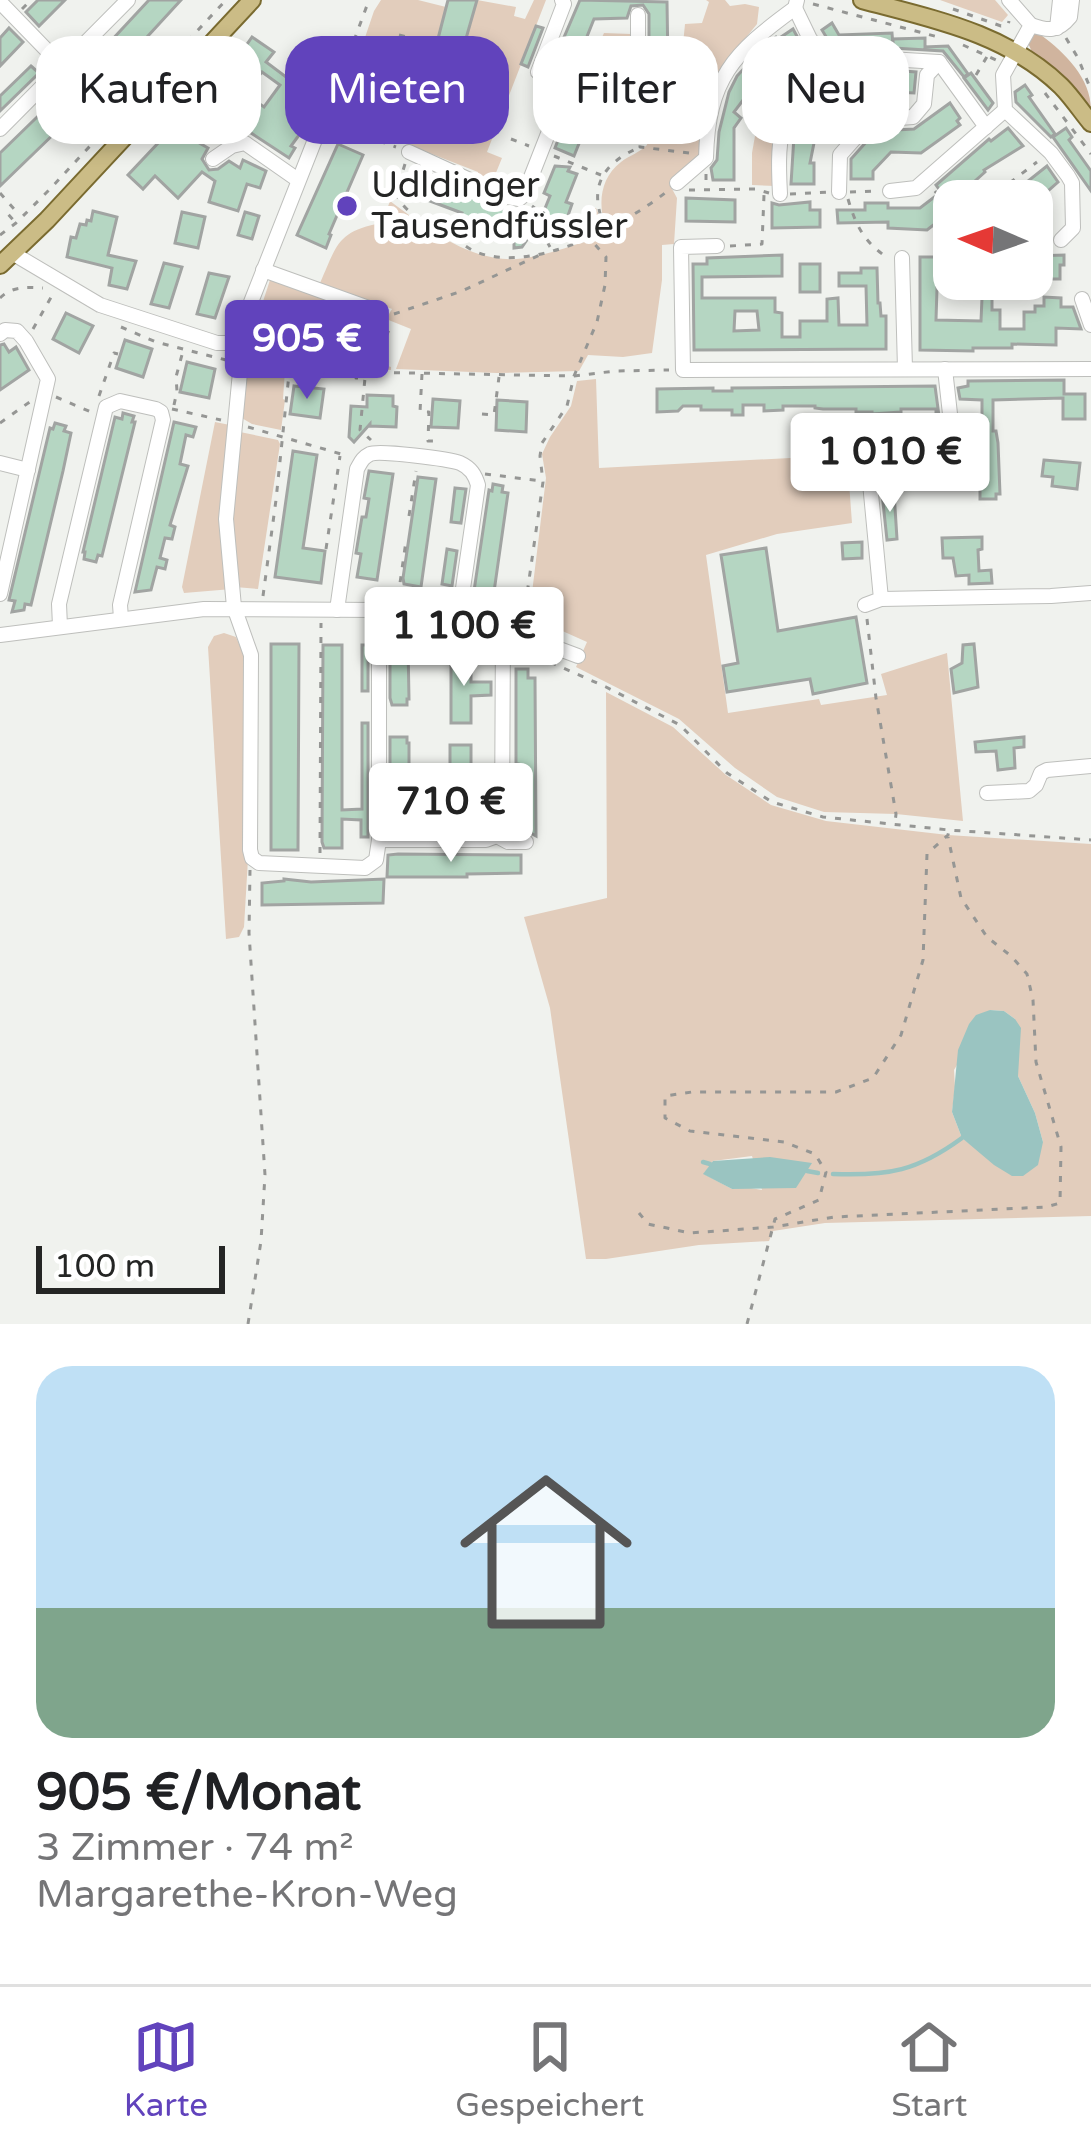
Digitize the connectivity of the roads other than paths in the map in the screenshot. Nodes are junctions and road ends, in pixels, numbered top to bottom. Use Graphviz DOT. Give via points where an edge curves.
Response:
graph roads {
  1 [pos="128,0"];
  2 [pos="252,0"];
  3 [pos="562,0"];
  4 [pos="862,0"];
  5 [pos="1060,0"];
  6 [pos="1072,0"];
  7 [pos="0,2"];
  8 [pos="797,3"];
  9 [pos="1013,5"];
  10 [pos="1030,25"];
  11 [pos="1058,28"];
  12 [pos="92,36"];
  13 [pos="552,36"];
  14 [pos="809,36"];
  15 [pos="36,39"];
  16 [pos="1012,58"];
  17 [pos="909,60"];
  18 [pos="939,62"];
  19 [pos="36,92"];
  20 [pos="1006,110"];
  21 [pos="986,127"];
  22 [pos="1078,128"];
  23 [pos="0,129"];
  24 [pos="313,144"];
  25 [pos="544,144"];
  26 [pos="778,144"];
  27 [pos="410,152"];
  28 [pos="213,160"];
  29 [pos="298,180"];
  30 [pos="677,183"];
  31 [pos="890,191"];
  32 [pos="842,192"];
  33 [pos="772,193"];
  34 [pos="1061,241"];
  35 [pos="716,246"];
  36 [pos="7,259"];
  37 [pos="898,260"];
  38 [pos="262,270"];
  39 [pos="1082,299"];
  40 [pos="380,311"];
  41 [pos="1091,326"];
  42 [pos="0,334"];
  43 [pos="247,355"];
  44 [pos="905,369"];
  45 [pos="945,369"];
  46 [pos="1091,369"];
  47 [pos="0,464"];
  48 [pos="28,470"];
  49 [pos="1091,593"];
  50 [pos="0,594"];
  51 [pos="234,607"];
  52 [pos="337,610"];
  53 [pos="379,610"];
  54 [pos="458,616"];
  55 [pos="121,618"];
  56 [pos="60,626"];
  57 [pos="503,633"];
  58 [pos="0,635"];
  59 [pos="578,656"];
  60 [pos="1091,766"];
  61 [pos="987,793"];
  62 [pos="497,836"];
  63 [pos="380,840"];
  64 [pos="526,842"];
  1 -- 12 [label="street"];
  2 -- 36 [label="main road"];
  3 -- 13 [label="street"];
  4 -- 16 [label="main road" via="962,27"];
  5 -- 11 [label="street"];
  6 -- 11 [label="street"];
  7 -- 15 [label="street"];
  8 -- 14 [label="street"];
  8 -- 30 [label="street" via="738,55 715,92 706,158"];
  9 -- 10 [label="street"];
  10 -- 11 [label="street"];
  10 -- 16 [label="street"];
  16 -- 20 [label="street" via="1003,74"];
  16 -- 22 [label="main road" via="1062,87"];
  17 -- 18 [label="street"];
  18 -- 21 [label="street"];
  18 -- 32 [label="street" via="913,117 871,120 839,155"];
  19 -- 23 [label="street"];
  20 -- 21 [label="street"];
  20 -- 34 [label="street" via="1072,183 1073,229"];
  21 -- 31 [label="street" via="916,188"];
  24 -- 29 [label="street"];
  25 -- 27 [label="street" via="519,200"];
  26 -- 33 [label="street"];
  28 -- 29 [label="street" via="245,143"];
  29 -- 38 [label="street"];
  35 -- 44 [label="street" via="681,248 683,370"];
  36 -- 38 [label="street" via="100,305 217,343 238,335"];
  37 -- 44 [label="street"];
  38 -- 40 [label="street"];
  39 -- 41 [label="street"];
  42 -- 48 [label="street" via="17,331 48,379"];
  43 -- 51 [label="street" via="226,519"];
  44 -- 45 [label="street"];
  45 -- 46 [label="street"];
  45 -- 49 [label="street" via="956,468 951,476 870,484 873,602"];
  47 -- 48 [label="street"];
  48 -- 50 [label="street"];
  51 -- 52 [label="street"];
  51 -- 55 [label="street"];
  51 -- 63 [label="street" via="253,681 252,858 365,868"];
  52 -- 53 [label="street"];
  52 -- 54 [label="street" via="357,469 379,452 474,472"];
  53 -- 54 [label="street"];
  53 -- 63 [label="street"];
  54 -- 57 [label="street"];
  55 -- 56 [label="street"];
  55 -- 56 [label="street" via="167,410 114,402 106,407"];
  56 -- 58 [label="street"];
  57 -- 59 [label="street"];
  57 -- 62 [label="street"];
  60 -- 61 [label="street" via="1041,772 1029,791"];
  62 -- 63 [label="street"];
  62 -- 64 [label="street"];
}
